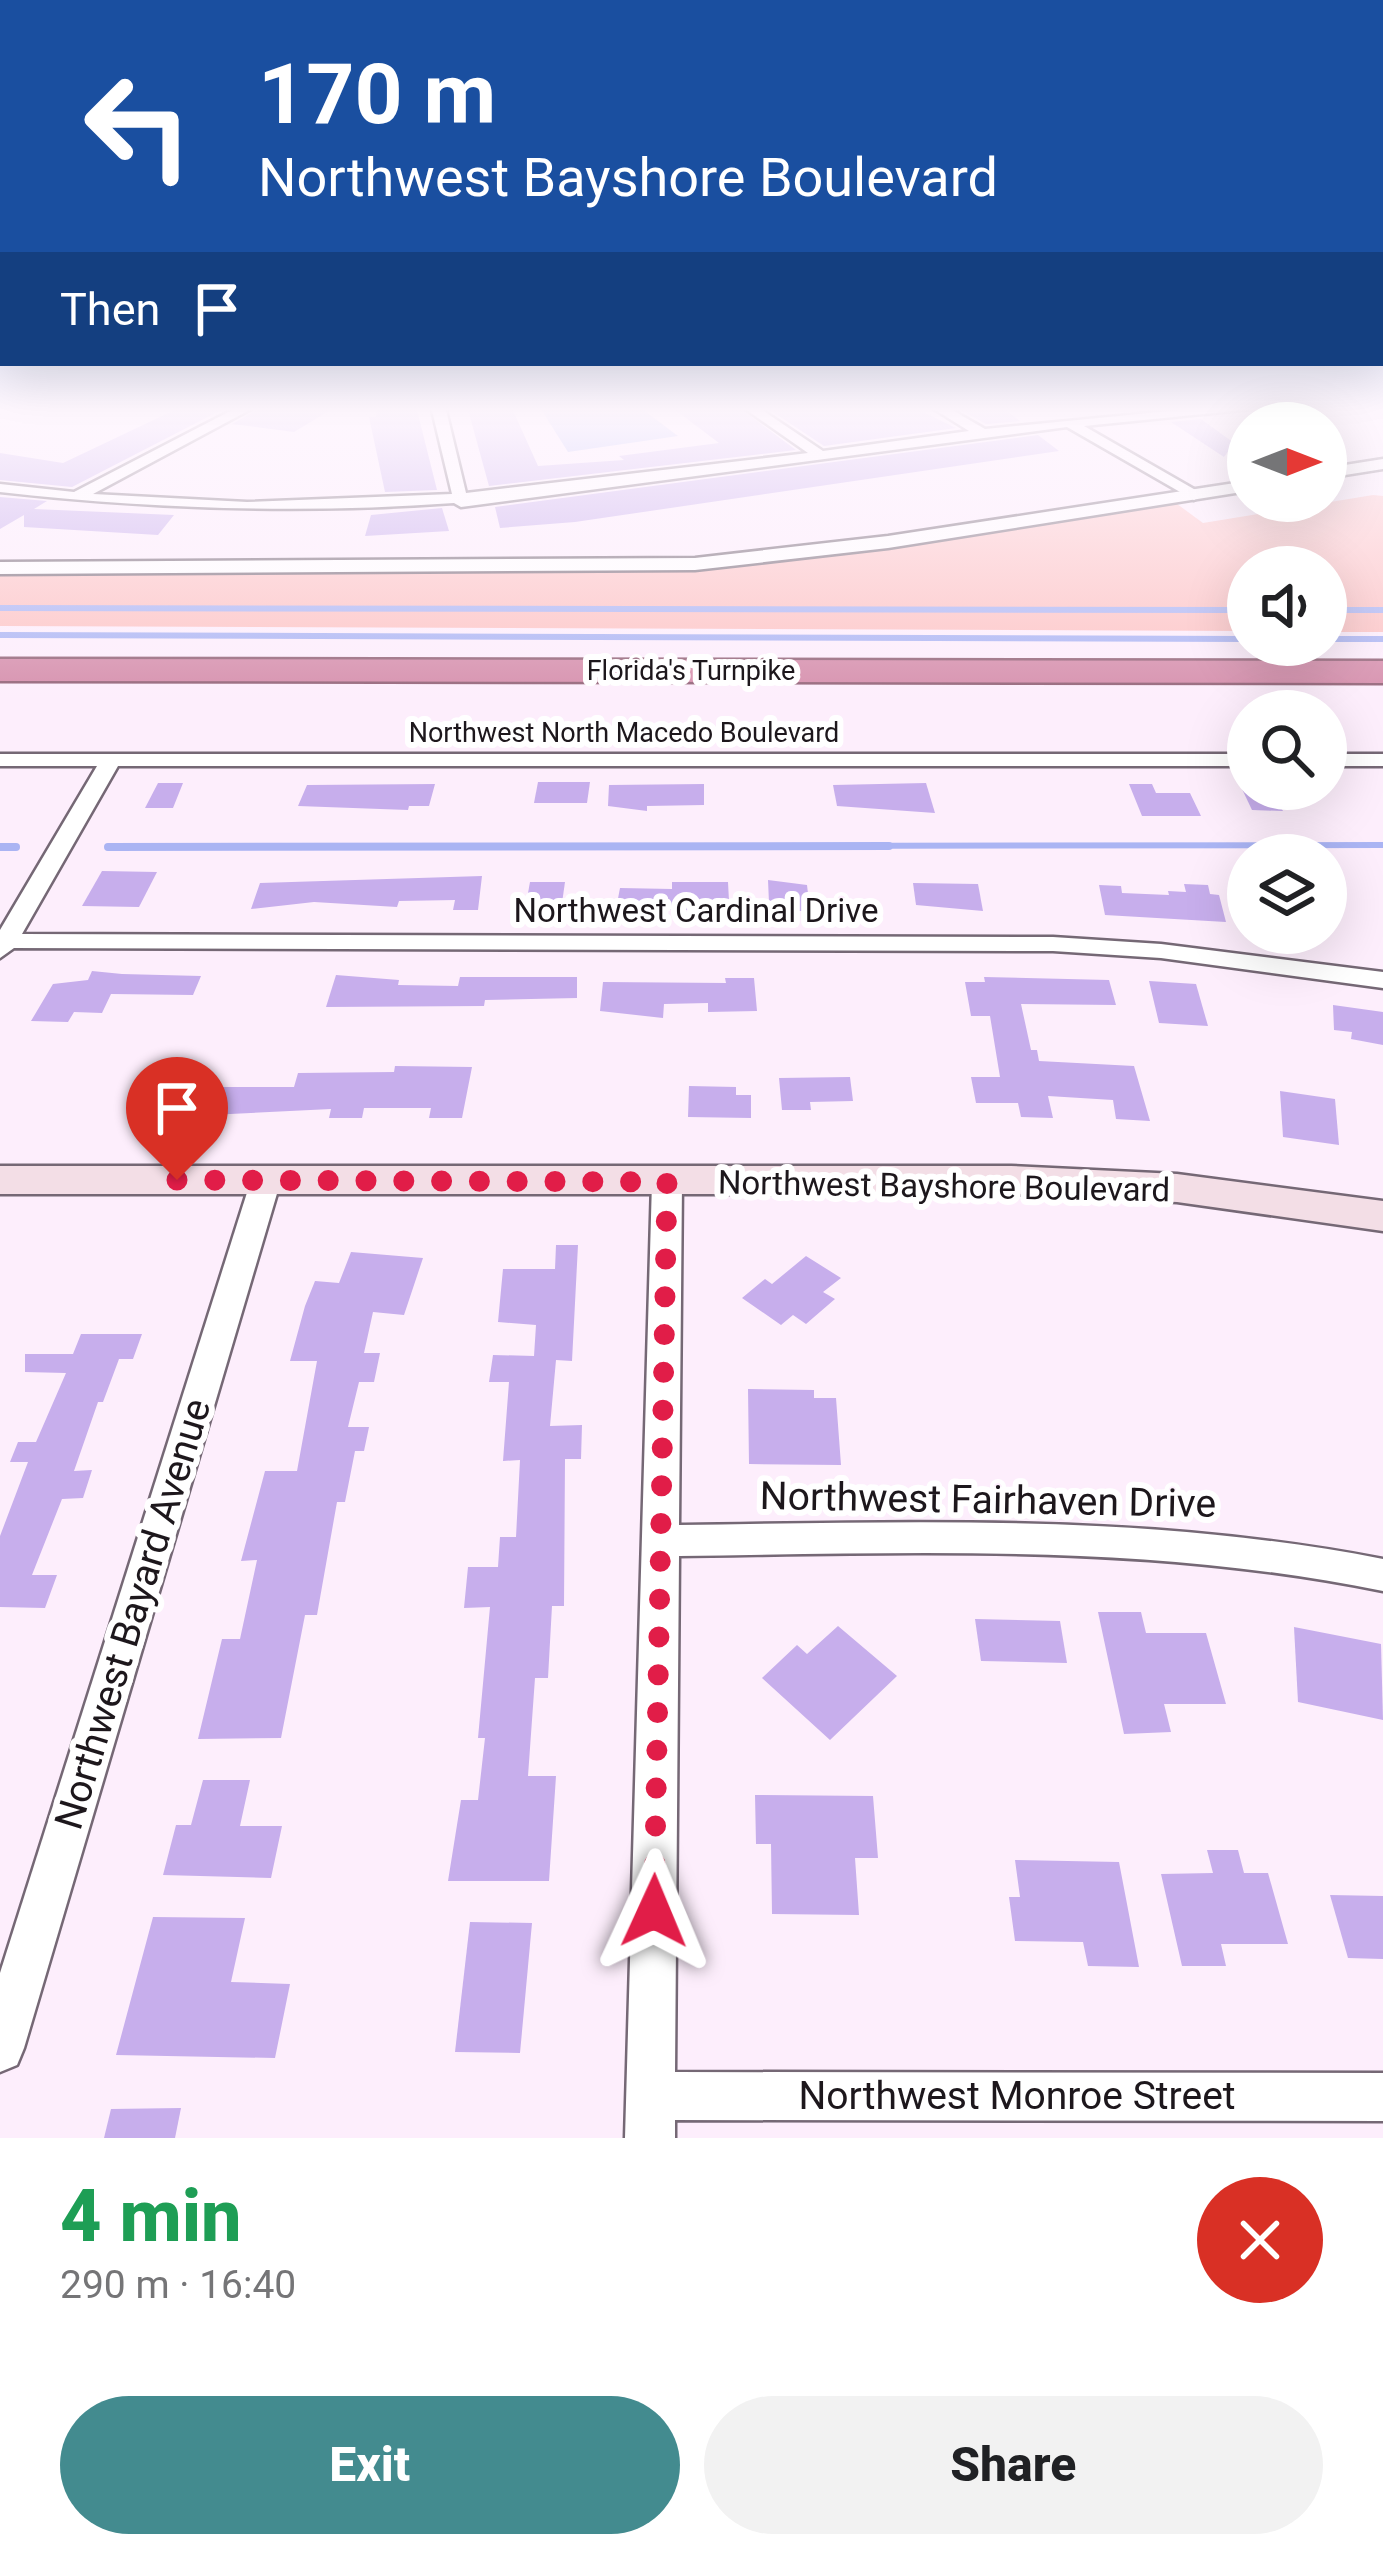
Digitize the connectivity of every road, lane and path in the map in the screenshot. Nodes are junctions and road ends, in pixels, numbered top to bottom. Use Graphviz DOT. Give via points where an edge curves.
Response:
graph roads {
  1 [pos="1121,506"];
  2 [pos="0,568"];
  3 [pos="0,670"];
  4 [pos="1383,672"];
  5 [pos="0,686"];
  6 [pos="1383,686"];
  7 [pos="0,760"];
  8 [pos="111,760"];
  9 [pos="1227,760"];
  10 [pos="1347,760"];
  11 [pos="1383,760"];
  12 [pos="3,946"];
  13 [pos="1383,980"];
  14 [pos="0,1180"];
  15 [pos="266,1180"];
  16 [pos="667,1182"];
  17 [pos="1383,1216"];
  18 [pos="660,1541"];
  19 [pos="1383,1575"];
  20 [pos="0,2048"];
  21 [pos="1383,2097"];
  22 [pos="650,2117"];
  1 -- 2 [label="street" via="695,564"];
  3 -- 4 [label="highway, Florida's Turnpike"];
  5 -- 6 [label="highway, Florida's Turnpike"];
  7 -- 8 [label="street, Northwest North Macedo Boulevard"];
  8 -- 9 [label="street, Northwest North Macedo Boulevard"];
  8 -- 12 [label="street"];
  10 -- 11 [label="street"];
  12 -- 13 [label="street, Northwest Cardinal Drive" via="1053,944"];
  14 -- 15 [label="main road, Northwest Bayshore Boulevard"];
  15 -- 16 [label="main road, Northwest Bayshore Boulevard"];
  15 -- 20 [label="street, Northwest Bayard Avenue"];
  16 -- 17 [label="main road, Northwest Bayshore Boulevard" via="1058,1182 1272,1197"];
  16 -- 18 [label="street"];
  18 -- 19 [label="street, Northwest Fairhaven Drive" via="1124,1539 1302,1556"];
  18 -- 22 [label="street"];
  21 -- 22 [label="street, Northwest Monroe Street"];
}
